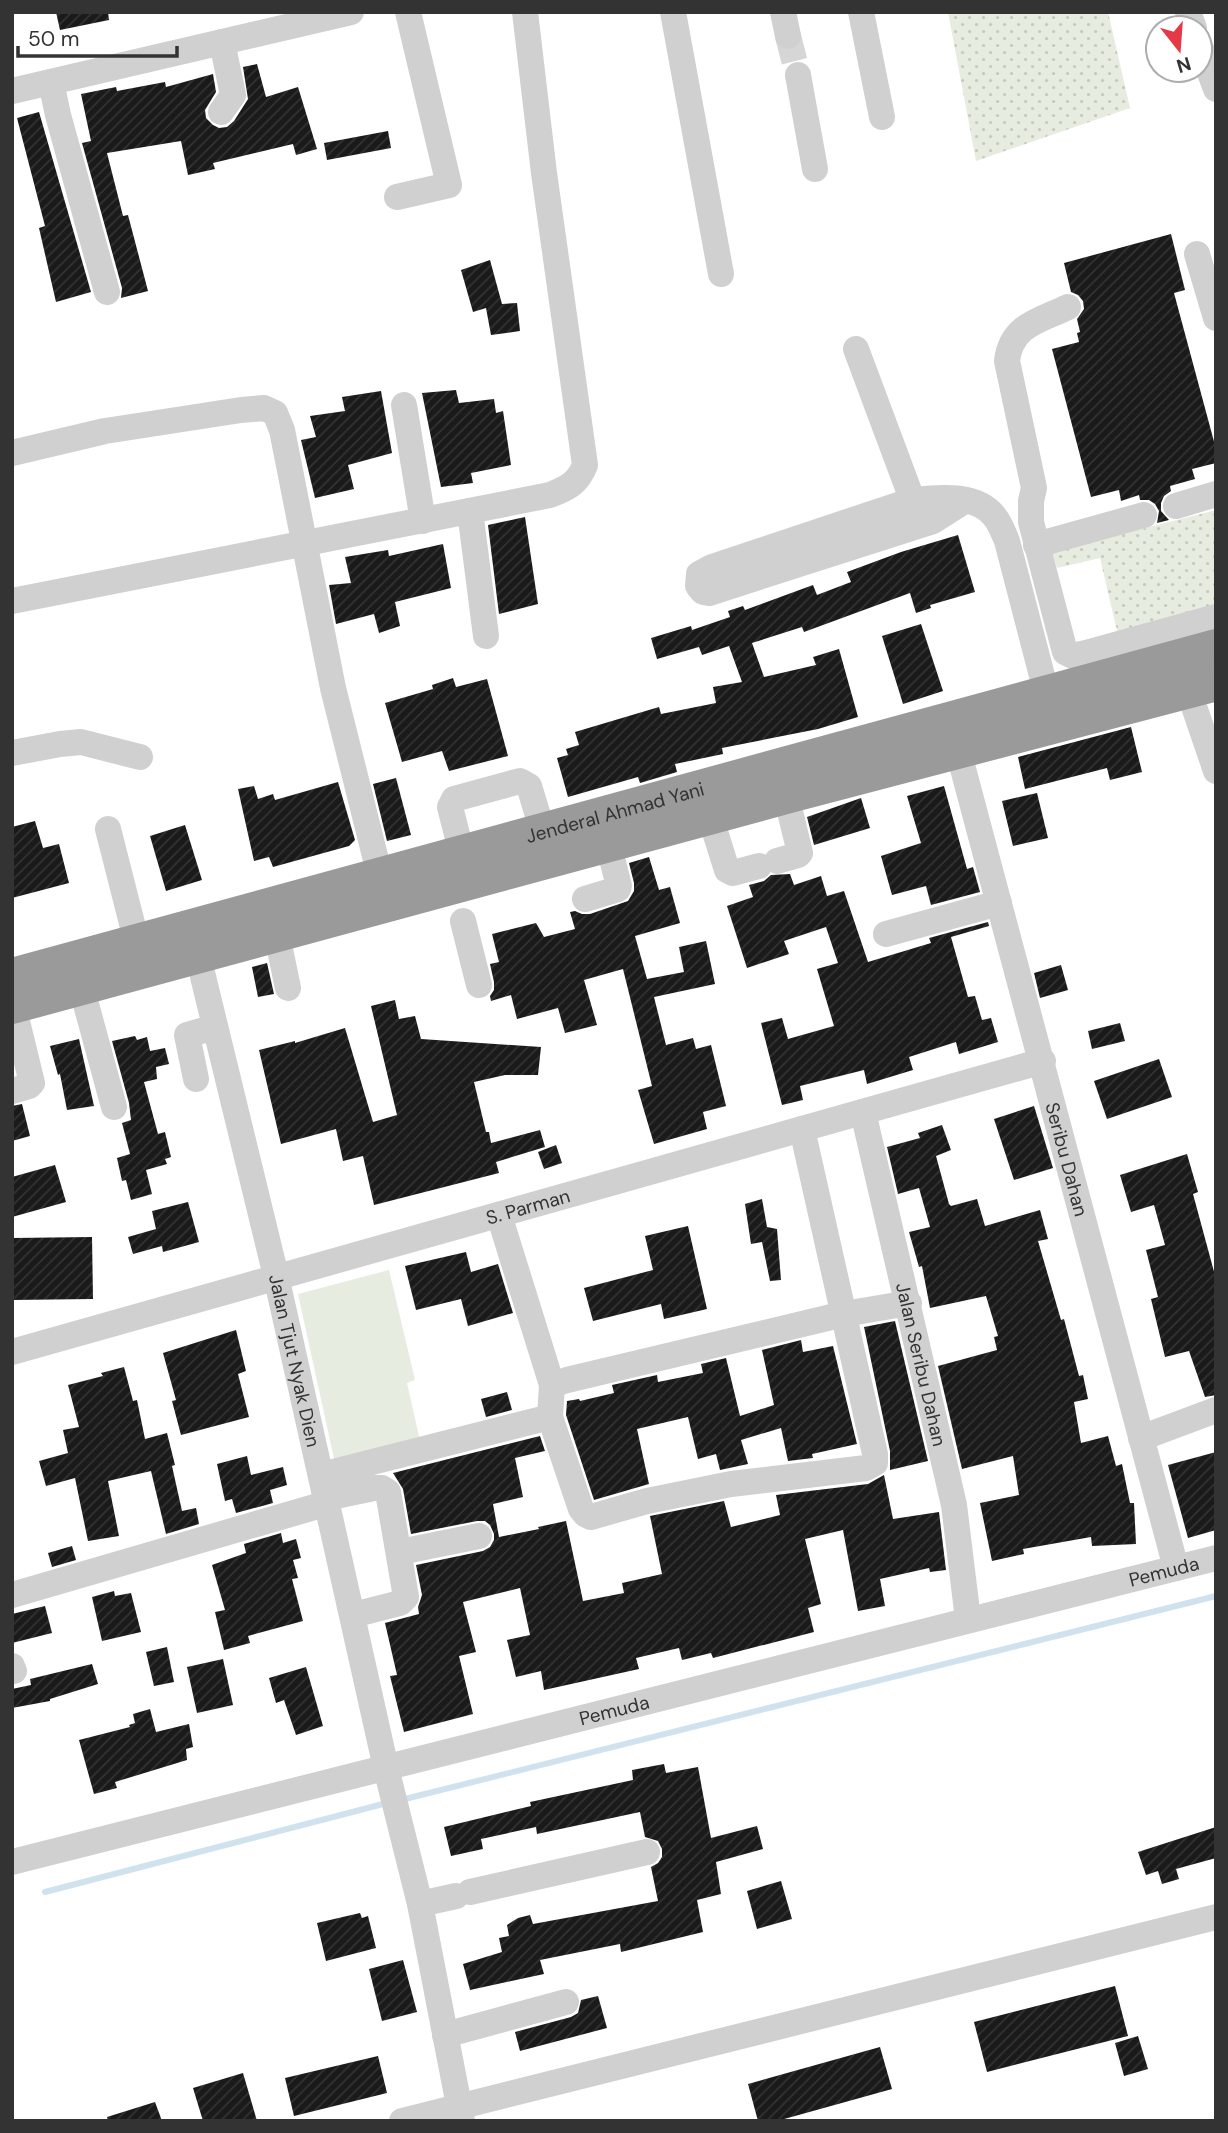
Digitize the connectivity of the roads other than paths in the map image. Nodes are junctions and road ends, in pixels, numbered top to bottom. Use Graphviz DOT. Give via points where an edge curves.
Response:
graph roads {
  1 [pos="351,12"];
  2 [pos="408,12"];
  3 [pos="525,12"];
  4 [pos="673,12"];
  5 [pos="861,12"];
  6 [pos="322,16"];
  7 [pos="222,42"];
  8 [pos="798,75"];
  9 [pos="51,82"];
  10 [pos="12,91"];
  11 [pos="221,112"];
  12 [pos="882,117"];
  13 [pos="815,169"];
  14 [pos="397,197"];
  15 [pos="1197,254"];
  16 [pos="721,274"];
  17 [pos="107,292"];
  18 [pos="1068,307"];
  19 [pos="1216,318"];
  20 [pos="856,349"];
  21 [pos="404,405"];
  22 [pos="12,453"];
  23 [pos="1216,494"];
  24 [pos="913,500"];
  25 [pos="966,500"];
  26 [pos="1175,506"];
  27 [pos="470,511"];
  28 [pos="1144,514"];
  29 [pos="423,521"];
  30 [pos="922,525"];
  31 [pos="305,544"];
  32 [pos="1036,545"];
  33 [pos="12,601"];
  34 [pos="1216,617"];
  35 [pos="486,636"];
  36 [pos="1216,648"];
  37 [pos="1063,680"];
  38 [pos="1202,686"];
  39 [pos="954,735"];
  40 [pos="12,753"];
  41 [pos="141,757"];
  42 [pos="1216,771"];
  43 [pos="786,795"];
  44 [pos="710,816"];
  45 [pos="108,829"];
  46 [pos="542,832"];
  47 [pos="608,844"];
  48 [pos="380,876"];
  49 [pos="458,886"];
  50 [pos="585,899"];
  51 [pos="999,903"];
  52 [pos="277,934"];
  53 [pos="886,934"];
  54 [pos="137,943"];
  55 [pos="198,956"];
  56 [pos="12,977"];
  57 [pos="479,985"];
  58 [pos="81,986"];
  59 [pos="288,988"];
  60 [pos="13,1005"];
  61 [pos="215,1027"];
  62 [pos="1043,1061"];
  63 [pos="196,1079"];
  64 [pos="12,1091"];
  65 [pos="114,1107"];
  66 [pos="863,1112"];
  67 [pos="802,1129"];
  68 [pos="499,1215"];
  69 [pos="276,1276"];
  70 [pos="909,1303"];
  71 [pos="844,1314"];
  72 [pos="12,1352"];
  73 [pos="552,1385"];
  74 [pos="1216,1410"];
  75 [pos="550,1417"];
  76 [pos="1141,1438"];
  77 [pos="324,1492"];
  78 [pos="479,1536"];
  79 [pos="400,1552"];
  80 [pos="1216,1558"];
  81 [pos="1176,1568"];
  82 [pos="12,1595"];
  83 [pos="353,1615"];
  84 [pos="968,1619"];
  85 [pos="386,1768"];
  86 [pos="647,1852"];
  87 [pos="12,1862"];
  88 [pos="420,1905"];
  89 [pos="1216,1917"];
  90 [pos="566,2002"];
  91 [pos="445,2035"];
  92 [pos="460,2113"];
  93 [pos="402,2121"];
  1 -- 6 [label="street"];
  2 -- 14 [label="street" via="449,185"];
  3 -- 27 [label="street" via="585,465 580,478 568,488"];
  4 -- 16 [label="street"];
  5 -- 12 [label="street"];
  6 -- 7 [label="street"];
  7 -- 9 [label="street"];
  7 -- 11 [label="street" via="233,95"];
  8 -- 13 [label="street"];
  9 -- 10 [label="street"];
  9 -- 17 [label="street"];
  15 -- 19 [label="street"];
  18 -- 32 [label="street" via="1017,333 1009,345 1007,361 1034,488 1031,522"];
  20 -- 24 [label="street"];
  21 -- 29 [label="street"];
  22 -- 31 [label="street" via="105,431 264,408 275,413 282,430"];
  23 -- 26 [label="street"];
  24 -- 25 [label="street"];
  24 -- 30 [label="street"];
  24 -- 30 [label="street" via="712,567 699,574 698,586 709,593"];
  25 -- 30 [label="street"];
  25 -- 37 [label="street" via="984,505 997,520"];
  27 -- 29 [label="street"];
  27 -- 35 [label="street"];
  28 -- 32 [label="street"];
  29 -- 31 [label="street"];
  31 -- 33 [label="street"];
  31 -- 48 [label="street" via="333,688"];
  32 -- 37 [label="street" via="1065,652"];
  34 -- 37 [label="street"];
  36 -- 37 [label="highway, Jenderal Ahmad Yani"];
  37 -- 39 [label="highway, Jenderal Ahmad Yani"];
  38 -- 39 [label="highway, Jenderal Ahmad Yani"];
  38 -- 42 [label="street"];
  39 -- 43 [label="highway, Jenderal Ahmad Yani"];
  39 -- 46 [label="highway, Jenderal Ahmad Yani"];
  39 -- 51 [label="street, Seribu Dahan"];
  40 -- 41 [label="street" via="81,742"];
  43 -- 44 [label="highway, Jenderal Ahmad Yani"];
  43 -- 44 [label="street" via="800,852 768,864 733,873 727,870"];
  44 -- 47 [label="highway, Jenderal Ahmad Yani"];
  45 -- 54 [label="street"];
  46 -- 49 [label="highway, Jenderal Ahmad Yani"];
  46 -- 49 [label="street" via="526,783 454,799 450,807"];
  47 -- 49 [label="highway, Jenderal Ahmad Yani"];
  47 -- 50 [label="street" via="620,886"];
  48 -- 49 [label="highway, Jenderal Ahmad Yani"];
  48 -- 54 [label="highway, Jenderal Ahmad Yani"];
  49 -- 52 [label="highway, Jenderal Ahmad Yani"];
  49 -- 57 [label="street"];
  51 -- 53 [label="street"];
  51 -- 62 [label="street, Seribu Dahan"];
  52 -- 55 [label="highway, Jenderal Ahmad Yani"];
  52 -- 59 [label="street"];
  54 -- 56 [label="highway, Jenderal Ahmad Yani"];
  55 -- 58 [label="highway, Jenderal Ahmad Yani"];
  55 -- 61 [label="street, Jalan Tjut Nyak Dien"];
  58 -- 60 [label="highway, Jenderal Ahmad Yani"];
  58 -- 65 [label="street"];
  60 -- 64 [label="street" via="32,1083"];
  61 -- 63 [label="street" via="187,1035"];
  61 -- 69 [label="street, Jalan Tjut Nyak Dien"];
  62 -- 66 [label="street, S. Parman"];
  62 -- 76 [label="street, Seribu Dahan"];
  66 -- 67 [label="street, S. Parman"];
  66 -- 70 [label="street, Jalan Seribu Dahan"];
  67 -- 68 [label="street, S. Parman"];
  67 -- 71 [label="street"];
  68 -- 69 [label="street, S. Parman"];
  68 -- 73 [label="street"];
  69 -- 72 [label="street, S. Parman"];
  69 -- 77 [label="street, Jalan Tjut Nyak Dien"];
  70 -- 71 [label="street"];
  70 -- 84 [label="street, Jalan Seribu Dahan" via="954,1504"];
  71 -- 73 [label="street"];
  71 -- 75 [label="street" via="875,1454 875,1463 866,1468 730,1484 591,1517 581,1509"];
  73 -- 75 [label="street"];
  74 -- 76 [label="street"];
  75 -- 77 [label="street"];
  76 -- 81 [label="street, Seribu Dahan"];
  77 -- 79 [label="street" via="374,1488 388,1492"];
  77 -- 82 [label="street"];
  77 -- 83 [label="street, Jalan Tjut Nyak Dien"];
  78 -- 79 [label="street"];
  79 -- 83 [label="street" via="406,1597 400,1603"];
  80 -- 81 [label="street, Pemuda"];
  81 -- 84 [label="street, Pemuda"];
  83 -- 85 [label="street, Jalan Tjut Nyak Dien"];
  84 -- 85 [label="street, Pemuda"];
  85 -- 87 [label="street, Pemuda"];
  85 -- 88 [label="street, Jalan Tjut Nyak Dien"];
  86 -- 88 [label="street"];
  88 -- 91 [label="street, Jalan Tjut Nyak Dien"];
  89 -- 92 [label="street"];
  90 -- 91 [label="street"];
  91 -- 92 [label="street, Jalan Tjut Nyak Dien"];
  92 -- 93 [label="street"];
}
